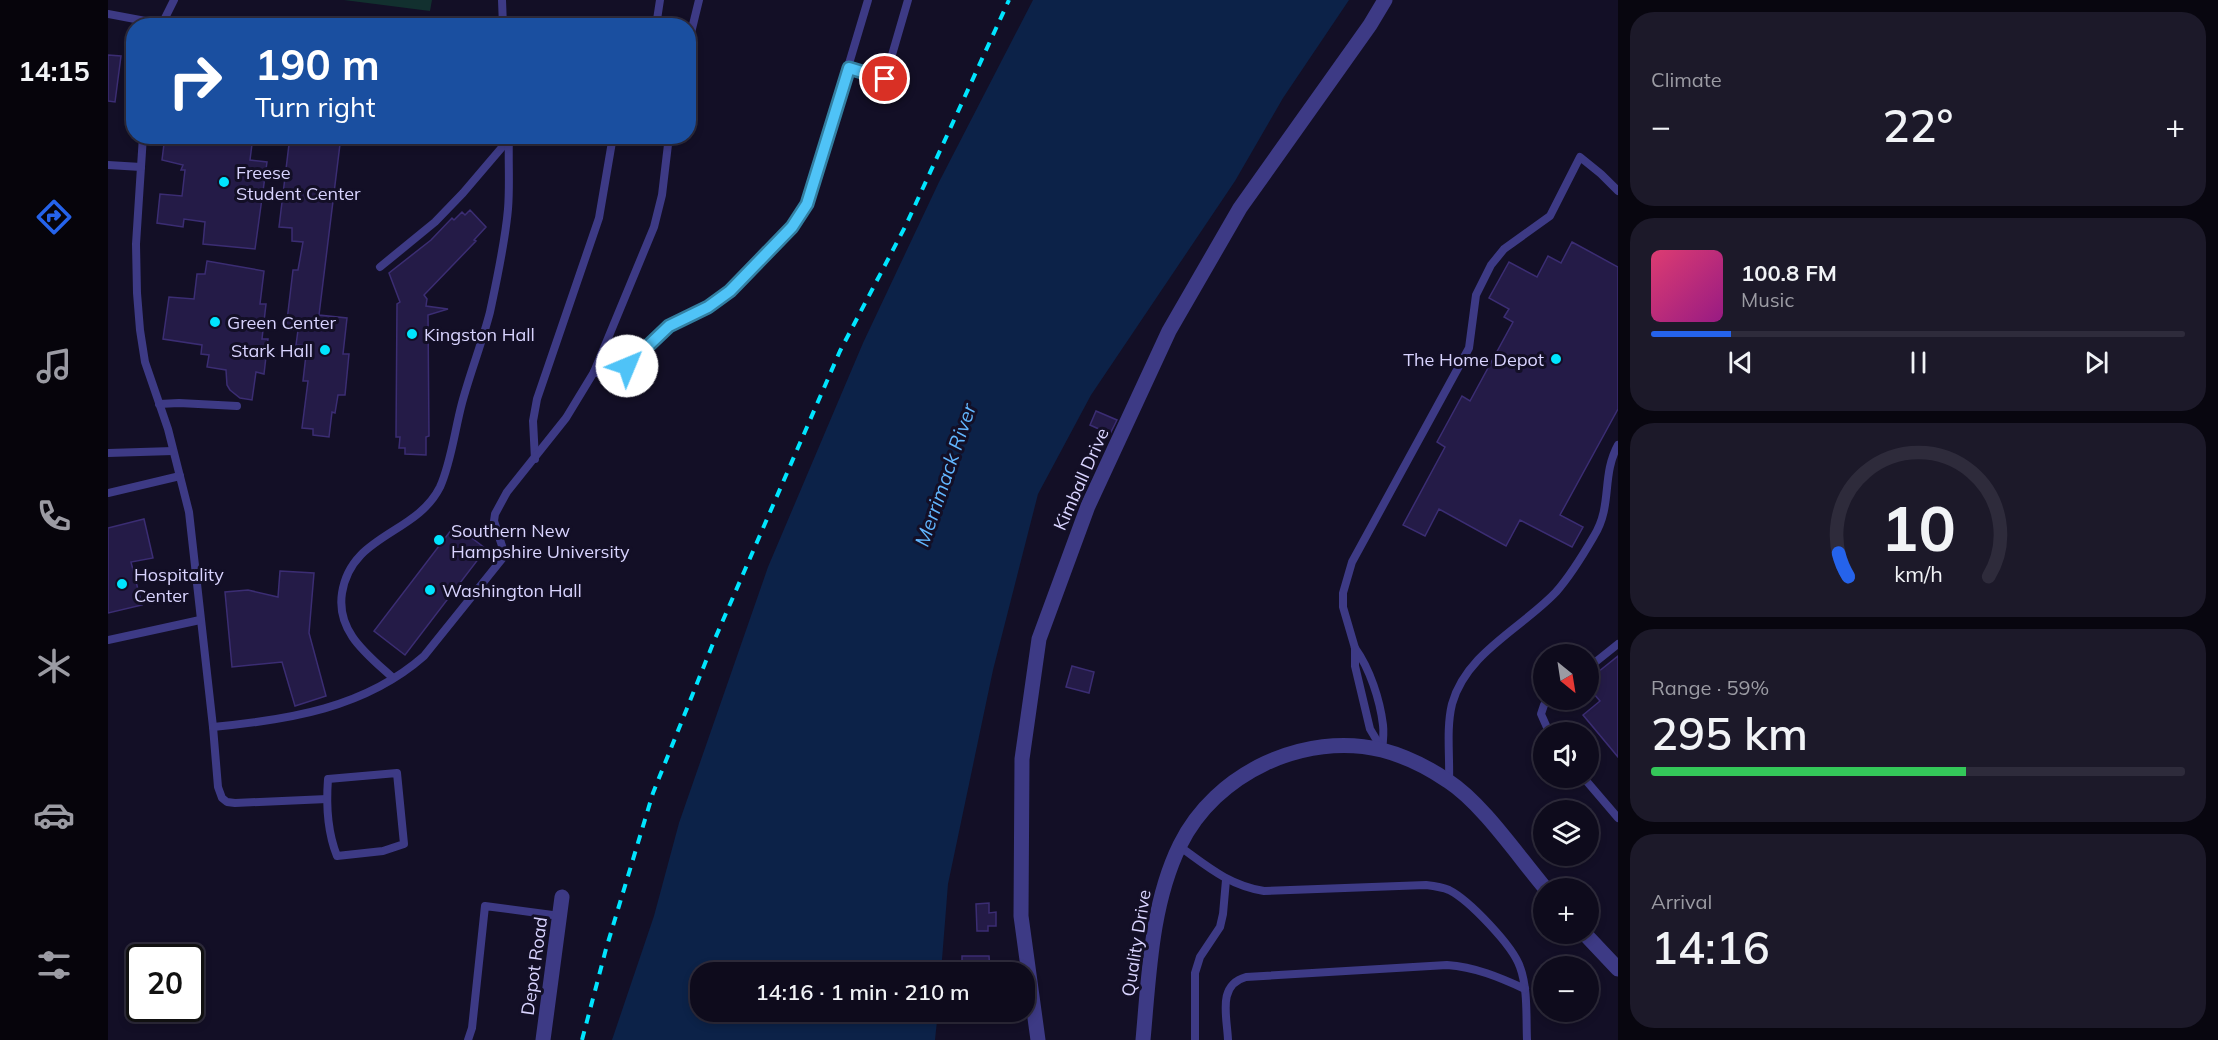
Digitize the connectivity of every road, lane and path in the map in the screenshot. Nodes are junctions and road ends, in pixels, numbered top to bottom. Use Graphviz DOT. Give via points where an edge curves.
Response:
graph roads {
  1 [pos="174,0"];
  2 [pos="502,0"];
  3 [pos="660,0"];
  4 [pos="699,0"];
  5 [pos="868,0"];
  6 [pos="908,0"];
  7 [pos="1385,0"];
  8 [pos="108,14"];
  9 [pos="129,18"];
  10 [pos="164,18"];
  11 [pos="503,18"];
  12 [pos="657,18"];
  13 [pos="695,18"];
  14 [pos="849,68"];
  15 [pos="142,144"];
  16 [pos="504,144"];
  17 [pos="509,144"];
  18 [pos="612,144"];
  19 [pos="668,144"];
  20 [pos="108,165"];
  21 [pos="141,167"];
  22 [pos="1618,191"];
  23 [pos="380,267"];
  24 [pos="594,372"];
  25 [pos="159,405"];
  26 [pos="237,406"];
  27 [pos="1618,445"];
  28 [pos="173,451"];
  29 [pos="108,453"];
  30 [pos="535,459"];
  31 [pos="180,476"];
  32 [pos="108,494"];
  33 [pos="200,620"];
  34 [pos="108,640"];
  35 [pos="1618,644"];
  36 [pos="1355,648"];
  37 [pos="1599,659"];
  38 [pos="393,678"];
  39 [pos="213,727"];
  40 [pos="1382,750"];
  41 [pos="1449,781"];
  42 [pos="1592,788"];
  43 [pos="327,799"];
  44 [pos="1618,818"];
  45 [pos="1179,846"];
  46 [pos="1537,878"];
  47 [pos="1226,880"];
  48 [pos="562,897"];
  49 [pos="560,916"];
  50 [pos="1593,944"];
  51 [pos="1617,972"];
  52 [pos="1525,988"];
  53 [pos="468,1040"];
  54 [pos="543,1040"];
  55 [pos="1038,1040"];
  56 [pos="1143,1040"];
  57 [pos="1196,1040"];
  58 [pos="1228,1040"];
  59 [pos="1527,1040"];
  1 -- 10 [label="lane"];
  2 -- 11 [label="lane"];
  3 -- 12 [label="lane"];
  4 -- 13 [label="lane"];
  5 -- 14 [label="lane"];
  6 -- 14 [label="lane" via="885,79"];
  7 -- 55 [label="street, Kimball Drive" via="1240,208 1169,331 1088,506 1039,639 1022,759 1021,904"];
  8 -- 9 [label="lane"];
  14 -- 24 [label="lane" via="807,204 792,227 730,291 669,326 621,372"];
  15 -- 21 [label="lane"];
  16 -- 23 [label="lane" via="435,222"];
  17 -- 38 [label="lane" via="508,209 490,312 441,485 418,515 355,559 342,592 349,634"];
  18 -- 30 [label="lane" via="599,218 537,399 533,421"];
  19 -- 24 [label="lane" via="654,227"];
  20 -- 21 [label="lane"];
  21 -- 25 [label="lane" via="137,302 145,362"];
  22 -- 36 [label="lane" via="1580,158 1550,216 1504,249 1491,265 1476,295 1469,348 1346,578 1343,607"];
  24 -- 30 [label="lane"];
  25 -- 26 [label="lane"];
  25 -- 28 [label="lane"];
  27 -- 41 [label="lane" via="1608,466 1603,518 1570,574 1531,616 1471,668 1461,685 1450,716"];
  28 -- 29 [label="lane"];
  28 -- 31 [label="lane"];
  30 -- 38 [label="lane" via="507,492 495,514 502,559 424,656"];
  31 -- 32 [label="lane"];
  31 -- 33 [label="lane" via="190,519"];
  33 -- 34 [label="lane"];
  33 -- 39 [label="lane"];
  35 -- 37 [label="lane"];
  36 -- 40 [label="lane" via="1355,666 1370,729"];
  36 -- 40 [label="lane" via="1365,662 1384,726"];
  38 -- 39 [label="lane" via="318,711"];
  39 -- 43 [label="lane" via="218,787 227,802"];
  40 -- 41 [label="street, Quality Drive"];
  40 -- 45 [label="street, Quality Drive" via="1320,747 1273,760 1224,790 1205,808"];
  41 -- 46 [label="street, Quality Drive" via="1481,811"];
  42 -- 44 [label="lane"];
  43 -- 43 [label="lane" via="328,778 397,773 404,844 383,851 337,856 331,841"];
  45 -- 47 [label="lane"];
  45 -- 56 [label="street, Quality Drive" via="1159,909"];
  47 -- 52 [label="lane" via="1264,891 1426,885 1448,890 1470,905 1512,951"];
  47 -- 57 [label="lane" via="1220,927 1200,957 1195,973"];
  48 -- 49 [label="street, Depot Road"];
  49 -- 53 [label="lane" via="485,906"];
  49 -- 54 [label="street, Depot Road"];
  50 -- 51 [label="street"];
  52 -- 58 [label="lane" via="1497,975 1455,966 1246,977 1236,980 1226,996"];
  52 -- 59 [label="lane"];
}
